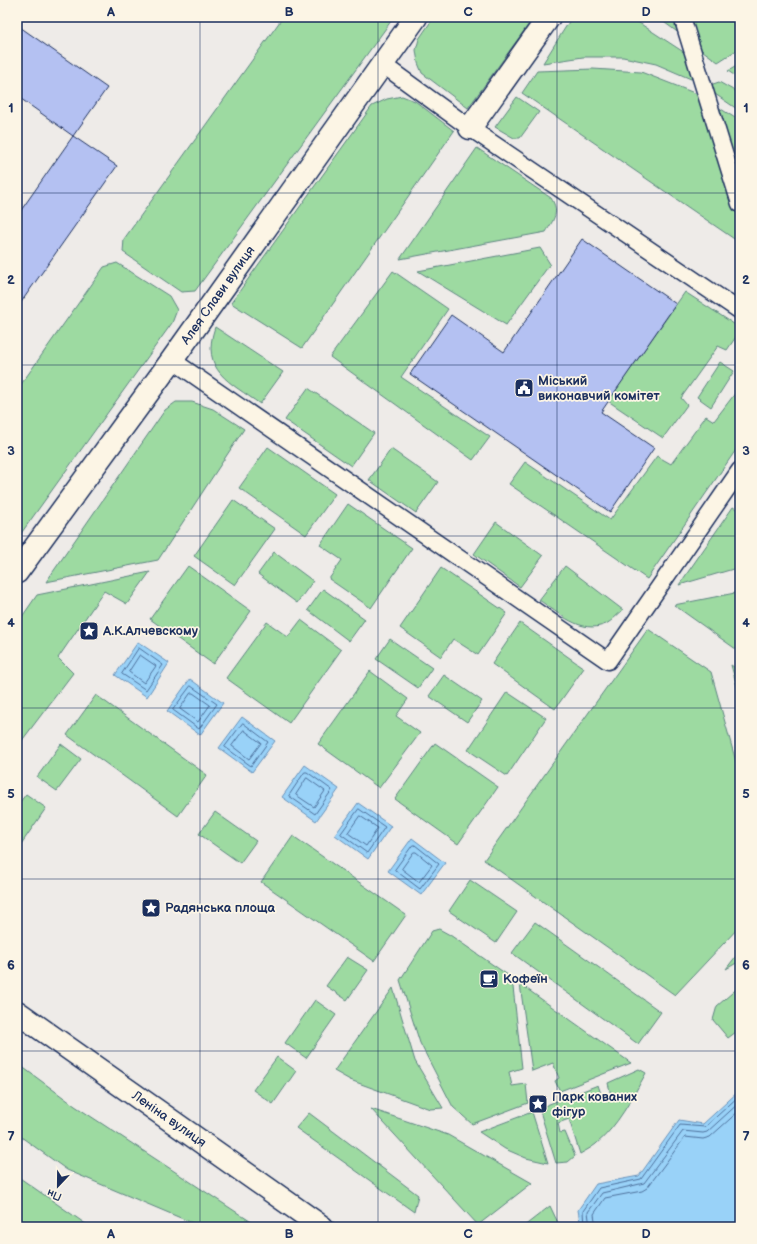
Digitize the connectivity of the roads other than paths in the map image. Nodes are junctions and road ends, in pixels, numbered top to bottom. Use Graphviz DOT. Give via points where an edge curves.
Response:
graph roads {
  1 [pos="416,17"];
  2 [pos="548,17"];
  3 [pos="682,17"];
  4 [pos="382,64"];
  5 [pos="470,128"];
  6 [pos="740,204"];
  7 [pos="740,312"];
  8 [pos="172,360"];
  9 [pos="740,470"];
  10 [pos="17,572"];
  11 [pos="17,1012"];
  12 [pos="322,1227"];
  1 -- 4 [label="street, Алея Слави вулиця"];
  2 -- 5 [label="street"];
  3 -- 6 [label="lane"];
  4 -- 5 [label="lane"];
  4 -- 8 [label="street, Алея Слави вулиця"];
  5 -- 7 [label="lane"];
  8 -- 9 [label="lane" via="608,661"];
  8 -- 10 [label="street, Алея Слави вулиця"];
  11 -- 12 [label="street, Леніна вулиця"];
}
